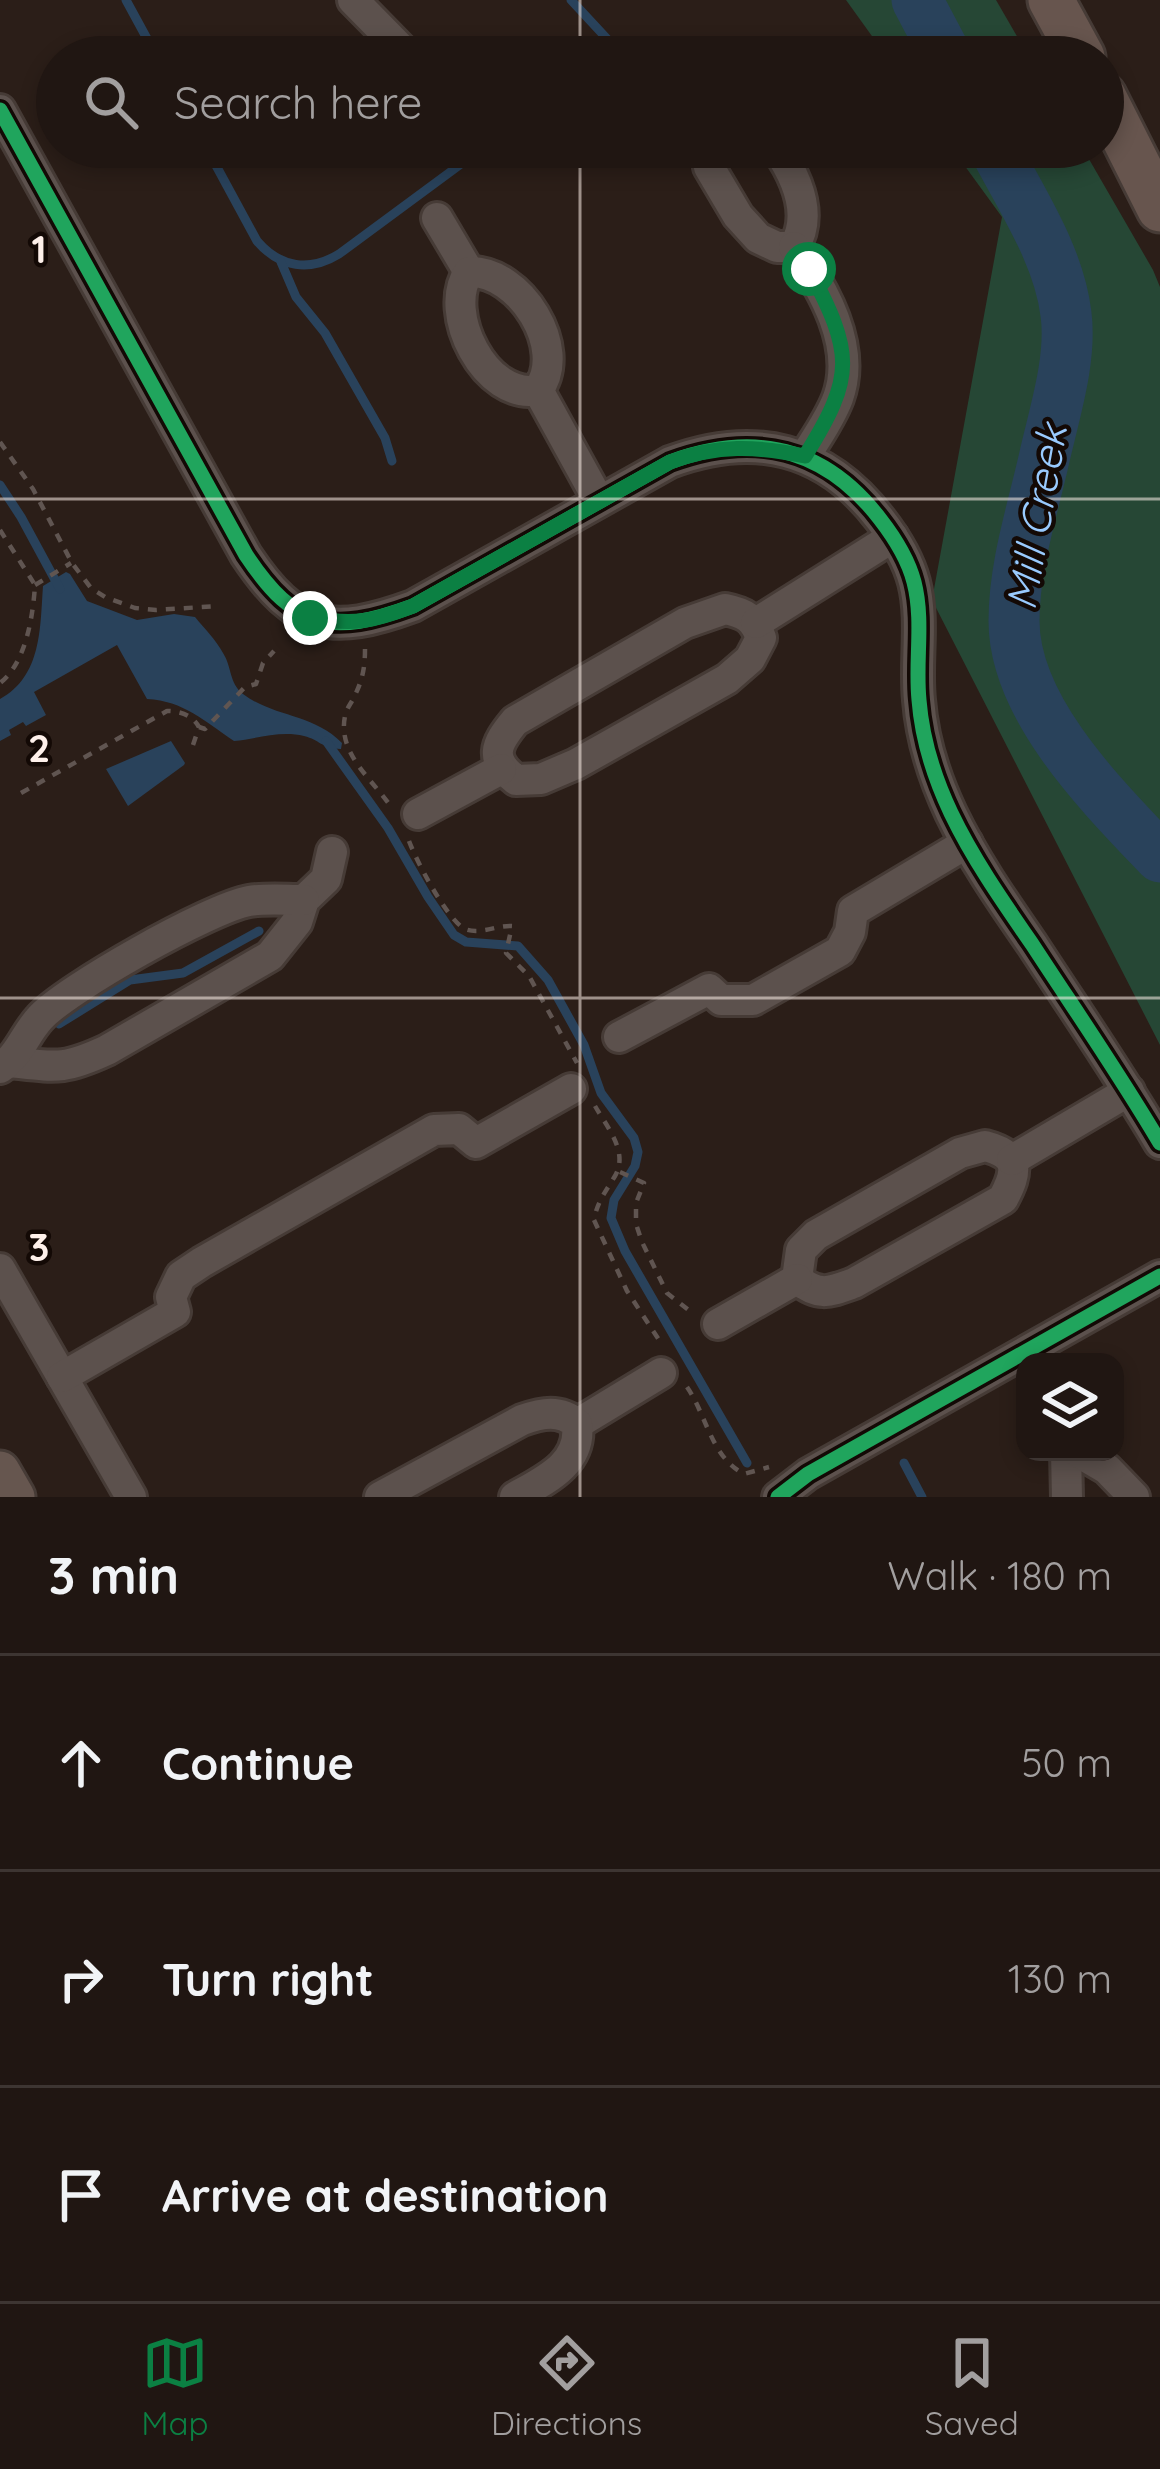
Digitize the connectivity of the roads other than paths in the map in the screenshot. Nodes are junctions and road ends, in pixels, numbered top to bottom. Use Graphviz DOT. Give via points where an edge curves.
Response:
graph roads {
  1 [pos="352,0"];
  2 [pos="1051,0"];
  3 [pos="388,36"];
  4 [pos="1071,36"];
  5 [pos="0,110"];
  6 [pos="1124,138"];
  7 [pos="710,168"];
  8 [pos="788,168"];
  9 [pos="1160,209"];
  10 [pos="437,218"];
  11 [pos="794,247"];
  12 [pos="469,272"];
  13 [pos="538,390"];
  14 [pos="805,456"];
  15 [pos="599,501"];
  16 [pos="892,537"];
  17 [pos="756,623"];
  18 [pos="501,769"];
  19 [pos="418,814"];
  20 [pos="967,843"];
  21 [pos="332,852"];
  22 [pos="304,900"];
  23 [pos="619,1037"];
  24 [pos="5,1065"];
  25 [pos="580,1081"];
  26 [pos="1129,1090"];
  27 [pos="1160,1143"];
  28 [pos="1012,1160"];
  29 [pos="0,1269"];
  30 [pos="797,1279"];
  31 [pos="1158,1282"];
  32 [pos="718,1324"];
  33 [pos="1043,1353"];
  34 [pos="1016,1369"];
  35 [pos="671,1370"];
  36 [pos="62,1377"];
  37 [pos="577,1424"];
  38 [pos="1066,1461"];
  39 [pos="1093,1461"];
  40 [pos="0,1471"];
  41 [pos="15,1497"];
  42 [pos="131,1497"];
  43 [pos="380,1497"];
  44 [pos="515,1497"];
  45 [pos="778,1497"];
  46 [pos="1067,1497"];
  47 [pos="1134,1497"];
  1 -- 3 [label="street"];
  2 -- 4 [label="highway"];
  5 -- 15 [label="street" via="246,554 284,602 310,618 371,621 413,606"];
  6 -- 9 [label="highway"];
  7 -- 11 [label="street" via="758,238"];
  8 -- 11 [label="street" via="804,219"];
  10 -- 12 [label="street"];
  11 -- 14 [label="street" via="833,315 844,361 840,393"];
  12 -- 13 [label="street" via="498,277 531,310 547,367"];
  12 -- 13 [label="street" via="459,298 473,349 510,388"];
  13 -- 15 [label="street"];
  14 -- 15 [label="street" via="737,447 697,452"];
  14 -- 16 [label="street" via="861,495"];
  16 -- 17 [label="street"];
  16 -- 20 [label="street" via="914,579 920,616 925,741"];
  17 -- 18 [label="street" via="761,638 728,679 542,779 516,780"];
  17 -- 18 [label="street" via="725,609 685,623 515,721 501,737"];
  18 -- 19 [label="street"];
  20 -- 23 [label="street" via="853,911 840,951 753,1000 721,1000 709,989"];
  20 -- 26 [label="street"];
  21 -- 22 [label="street" via="326,879"];
  22 -- 24 [label="street" via="224,908 136,954 40,1018"];
  22 -- 24 [label="street" via="270,956 106,1050 58,1068"];
  25 -- 36 [label="street" via="476,1143 459,1129 434,1130 202,1262 181,1276 171,1297 175,1312"];
  26 -- 27 [label="street"];
  26 -- 28 [label="street"];
  28 -- 30 [label="street" via="986,1146 961,1153 816,1235 801,1250"];
  28 -- 30 [label="street" via="1003,1199 880,1270 829,1292"];
  29 -- 36 [label="street"];
  30 -- 32 [label="street"];
  31 -- 33 [label="street"];
  34 -- 45 [label="street" via="808,1474"];
  35 -- 37 [label="street"];
  36 -- 42 [label="street"];
  37 -- 43 [label="street" via="539,1414"];
  37 -- 44 [label="street" via="572,1458"];
  38 -- 46 [label="street"];
  39 -- 47 [label="street"];
  40 -- 41 [label="main road"];
}
